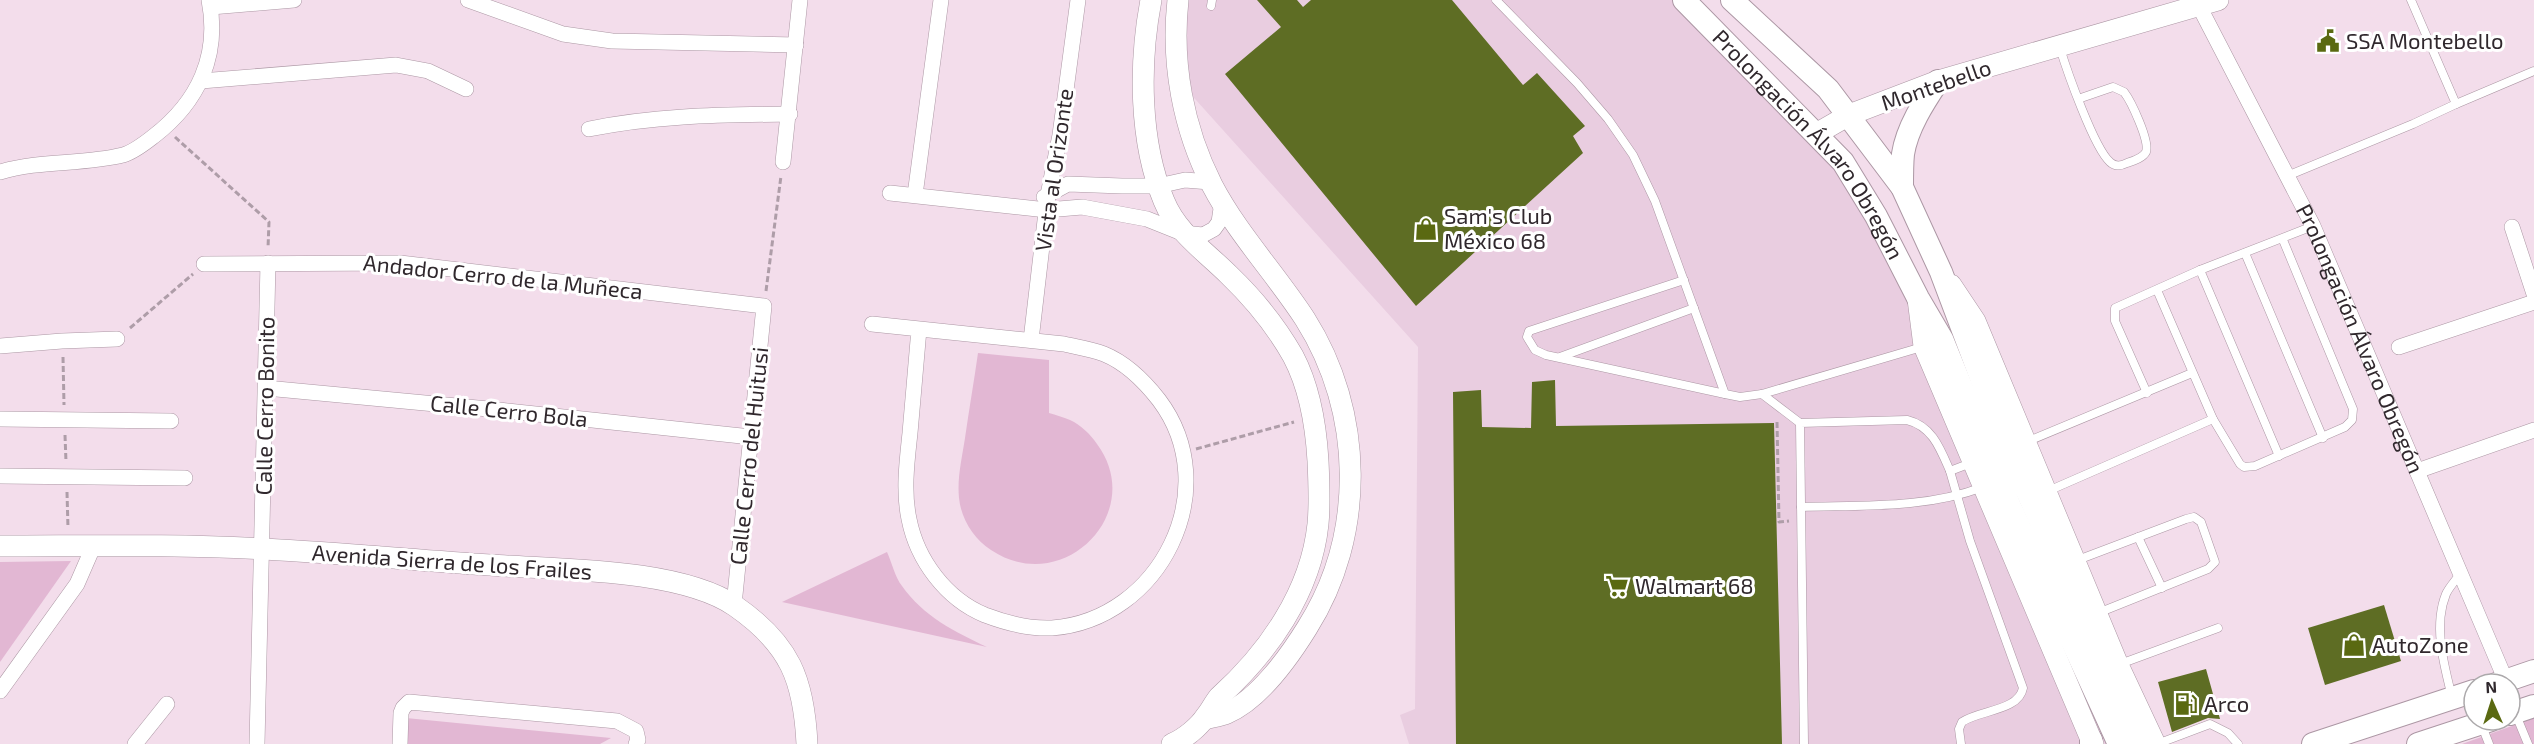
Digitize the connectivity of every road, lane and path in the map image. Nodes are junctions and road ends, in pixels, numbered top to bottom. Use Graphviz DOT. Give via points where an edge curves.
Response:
graph roads {
  1 [pos="294,0"];
  2 [pos="468,0"];
  3 [pos="800,0"];
  4 [pos="941,0"];
  5 [pos="1078,0"];
  6 [pos="1151,0"];
  7 [pos="1178,0"];
  8 [pos="1496,0"];
  9 [pos="1683,0"];
  10 [pos="1731,0"];
  11 [pos="2411,0"];
  12 [pos="210,3"];
  13 [pos="2208,3"];
  14 [pos="796,45"];
  15 [pos="2059,47"];
  16 [pos="2534,71"];
  17 [pos="201,81"];
  18 [pos="1938,81"];
  19 [pos="466,89"];
  20 [pos="2078,99"];
  21 [pos="2456,104"];
  22 [pos="790,114"];
  23 [pos="1849,115"];
  24 [pos="165,128"];
  25 [pos="589,129"];
  26 [pos="1816,134"];
  27 [pos="783,162"];
  28 [pos="0,172"];
  29 [pos="2287,176"];
  30 [pos="1210,182"];
  31 [pos="1158,186"];
  32 [pos="1902,187"];
  33 [pos="890,193"];
  34 [pos="915,195"];
  35 [pos="1047,202"];
  36 [pos="1222,202"];
  37 [pos="2313,226"];
  38 [pos="2512,227"];
  39 [pos="1182,233"];
  40 [pos="2283,240"];
  41 [pos="2245,254"];
  42 [pos="268,263"];
  43 [pos="204,264"];
  44 [pos="2200,270"];
  45 [pos="1941,272"];
  46 [pos="1684,280"];
  47 [pos="2157,290"];
  48 [pos="2534,294"];
  49 [pos="2534,302"];
  50 [pos="764,306"];
  51 [pos="1694,308"];
  52 [pos="872,324"];
  53 [pos="919,329"];
  54 [pos="117,339"];
  55 [pos="1031,340"];
  56 [pos="62,341"];
  57 [pos="1933,343"];
  58 [pos="0,346"];
  59 [pos="2399,347"];
  60 [pos="1558,357"];
  61 [pos="2192,374"];
  62 [pos="266,388"];
  63 [pos="2147,393"];
  64 [pos="1725,394"];
  65 [pos="1762,394"];
  66 [pos="1777,405"];
  67 [pos="1314,417"];
  68 [pos="0,419"];
  69 [pos="2213,419"];
  70 [pos="65,420"];
  71 [pos="171,421"];
  72 [pos="1800,423"];
  73 [pos="2534,430"];
  74 [pos="751,437"];
  75 [pos="2323,438"];
  76 [pos="2025,442"];
  77 [pos="1183,453"];
  78 [pos="2279,456"];
  79 [pos="1973,462"];
  80 [pos="1950,471"];
  81 [pos="2417,471"];
  82 [pos="0,476"];
  83 [pos="67,476"];
  84 [pos="185,478"];
  85 [pos="1983,487"];
  86 [pos="1957,497"];
  87 [pos="2028,497"];
  88 [pos="1801,507"];
  89 [pos="1801,520"];
  90 [pos="2138,537"];
  91 [pos="0,546"];
  92 [pos="69,546"];
  93 [pos="94,546"];
  94 [pos="262,549"];
  95 [pos="2075,561"];
  96 [pos="2461,573"];
  97 [pos="2162,588"];
  98 [pos="734,605"];
  99 [pos="2097,614"];
  100 [pos="2218,628"];
  101 [pos="2118,665"];
  102 [pos="2497,672"];
  103 [pos="2462,687"];
  104 [pos="0,691"];
  105 [pos="2462,697"];
  106 [pos="167,704"];
  107 [pos="2522,718"];
  108 [pos="1205,719"];
  109 [pos="2470,732"];
  110 [pos="2448,739"];
  111 [pos="2092,743"];
  112 [pos="135,744"];
  113 [pos="257,744"];
  114 [pos="400,744"];
  115 [pos="636,744"];
  116 [pos="807,744"];
  117 [pos="1172,744"];
  118 [pos="1804,744"];
  119 [pos="1961,744"];
  120 [pos="2119,744"];
  121 [pos="2139,744"];
  122 [pos="2156,744"];
  123 [pos="2238,744"];
  124 [pos="2313,744"];
  125 [pos="2418,744"];
  126 [pos="2528,744"];
  1 -- 12 [label="street"];
  2 -- 14 [label="street" via="563,34 604,40"];
  3 -- 14 [label="street"];
  4 -- 34 [label="street"];
  5 -- 35 [label="street, Vista al Orizonte"];
  6 -- 31 [label="street" via="1145,104"];
  7 -- 30 [label="street" via="1178,80 1194,145"];
  8 -- 46 [label="lane" via="1577,83 1633,155"];
  9 -- 26 [label="main road, Prolongación Álvaro Obregón"];
  10 -- 23 [label="main road, Prolongación Álvaro Obregón" via="1815,75"];
  11 -- 21 [label="lane"];
  12 -- 17 [label="street" via="213,40"];
  13 -- 15 [label="street, Montebello"];
  13 -- 29 [label="street, Prolongación Álvaro Obregón"];
  14 -- 22 [label="street"];
  15 -- 18 [label="street, Montebello"];
  15 -- 20 [label="lane"];
  16 -- 21 [label="lane"];
  17 -- 19 [label="street" via="396,65 428,71"];
  17 -- 24 [label="street"];
  18 -- 23 [label="street, Montebello"];
  18 -- 32 [label="main road" via="1909,136"];
  20 -- 20 [label="lane" via="2109,162 2119,166 2145,154 2146,144 2124,92 2105,88"];
  21 -- 29 [label="lane"];
  22 -- 25 [label="street" via="703,114"];
  22 -- 27 [label="street"];
  23 -- 26 [label="street, Montebello"];
  23 -- 32 [label="main road, Prolongación Álvaro Obregón"];
  24 -- 28 [label="street" via="125,154 22,165"];
  24 -- 42 [label="path" via="269,222"];
  26 -- 57 [label="main road, Prolongación Álvaro Obregón" via="1843,162 1876,216 1918,298"];
  27 -- 50 [label="path"];
  29 -- 37 [label="street, Prolongación Álvaro Obregón"];
  30 -- 31 [label="street" via="1185,180"];
  30 -- 36 [label="street"];
  31 -- 35 [label="street" via="1068,184"];
  31 -- 39 [label="street"];
  32 -- 45 [label="main road, Prolongación Álvaro Obregón"];
  33 -- 34 [label="street"];
  34 -- 35 [label="street" via="1025,208"];
  35 -- 39 [label="street" via="1147,219"];
  35 -- 55 [label="street, Vista al Orizonte"];
  36 -- 39 [label="street" via="1214,229 1203,235"];
  36 -- 108 [label="street" via="1304,318 1329,364 1349,439 1350,483 1342,553 1318,611 1267,682 1227,713"];
  37 -- 40 [label="lane"];
  37 -- 81 [label="street, Prolongación Álvaro Obregón"];
  38 -- 48 [label="street"];
  39 -- 67 [label="street" via="1251,297 1274,327 1303,379"];
  40 -- 41 [label="lane"];
  40 -- 75 [label="lane" via="2353,409 2349,424"];
  41 -- 44 [label="lane"];
  41 -- 75 [label="lane"];
  42 -- 43 [label="street, Andador Cerro de la Muñeca"];
  42 -- 50 [label="street, Andador Cerro de la Muñeca" via="400,263"];
  42 -- 62 [label="street, Calle Cerro Bonito"];
  43 -- 54 [label="path"];
  44 -- 47 [label="lane"];
  44 -- 78 [label="lane"];
  45 -- 76 [label="street, Prolongación Álvaro Obregón" via="1975,321"];
  45 -- 87 [label="main road, Prolongación Álvaro Obregón"];
  46 -- 51 [label="lane"];
  46 -- 60 [label="lane" via="1529,331 1527,337 1535,350"];
  47 -- 61 [label="lane"];
  47 -- 63 [label="lane" via="2117,306 2113,314"];
  49 -- 59 [label="street"];
  50 -- 74 [label="street, Calle Cerro del Huitusi"];
  51 -- 60 [label="lane"];
  51 -- 64 [label="lane"];
  52 -- 53 [label="street"];
  53 -- 55 [label="street"];
  53 -- 77 [label="street" via="905,489 909,519 929,567 950,592 978,612 1016,624 1050,628 1097,616 1132,595 1160,565 1179,529 1187,492"];
  54 -- 56 [label="street"];
  55 -- 77 [label="street" via="1086,349 1135,374 1167,412"];
  56 -- 58 [label="street"];
  56 -- 70 [label="path"];
  57 -- 65 [label="lane"];
  57 -- 79 [label="street, Prolongación Álvaro Obregón"];
  57 -- 87 [label="main road, Prolongación Álvaro Obregón"];
  60 -- 64 [label="lane"];
  61 -- 63 [label="lane"];
  61 -- 69 [label="lane"];
  62 -- 74 [label="street, Calle Cerro Bola"];
  62 -- 94 [label="street, Calle Cerro Bonito"];
  63 -- 76 [label="lane"];
  64 -- 65 [label="lane"];
  65 -- 66 [label="lane"];
  66 -- 72 [label="lane"];
  66 -- 89 [label="path" via="1779,522"];
  67 -- 77 [label="path"];
  67 -- 108 [label="street" via="1318,525 1303,582 1268,644 1241,679 1216,700"];
  68 -- 70 [label="street"];
  69 -- 78 [label="lane" via="2244,467"];
  69 -- 87 [label="lane"];
  70 -- 71 [label="street"];
  70 -- 83 [label="path"];
  72 -- 80 [label="lane" via="1895,419 1915,422 1935,439"];
  72 -- 88 [label="lane"];
  73 -- 81 [label="street"];
  74 -- 98 [label="street, Calle Cerro del Huitusi"];
  75 -- 78 [label="lane"];
  76 -- 87 [label="street, Prolongación Álvaro Obregón"];
  79 -- 80 [label="lane"];
  79 -- 85 [label="street, Prolongación Álvaro Obregón"];
  80 -- 86 [label="lane"];
  81 -- 96 [label="street, Prolongación Álvaro Obregón"];
  82 -- 83 [label="street"];
  83 -- 84 [label="street"];
  83 -- 92 [label="path"];
  85 -- 86 [label="lane"];
  85 -- 111 [label="street, Prolongación Álvaro Obregón"];
  86 -- 88 [label="lane" via="1924,503"];
  86 -- 119 [label="lane" via="2023,688 2021,696 2011,703 1962,722"];
  87 -- 95 [label="street, Prolongación Álvaro Obregón"];
  87 -- 120 [label="main road, Prolongación Álvaro Obregón"];
  87 -- 121 [label="main road, Prolongación Álvaro Obregón"];
  88 -- 89 [label="lane"];
  89 -- 118 [label="lane"];
  90 -- 95 [label="lane"];
  90 -- 97 [label="lane"];
  90 -- 97 [label="lane" via="2194,517 2201,522 2215,562 2208,569"];
  91 -- 92 [label="street, Avenida Sierra de los Frailes"];
  92 -- 93 [label="street, Avenida Sierra de los Frailes"];
  93 -- 94 [label="street, Avenida Sierra de los Frailes"];
  93 -- 104 [label="street" via="77,584"];
  94 -- 98 [label="street, Avenida Sierra de los Frailes" via="607,573 678,583"];
  94 -- 113 [label="street, Calle Cerro Bonito"];
  95 -- 99 [label="street, Prolongación Álvaro Obregón"];
  96 -- 102 [label="street, Prolongación Álvaro Obregón"];
  96 -- 103 [label="lane" via="2446,592 2441,615 2443,661"];
  97 -- 99 [label="lane"];
  98 -- 116 [label="street, Avenida Sierra de los Frailes" via="759,626 791,663 800,683"];
  99 -- 101 [label="street, Prolongación Álvaro Obregón"];
  100 -- 101 [label="lane"];
  101 -- 122 [label="street, Prolongación Álvaro Obregón"];
  105 -- 124 [label="main road"];
  106 -- 112 [label="street"];
  107 -- 126 [label="lane"];
  108 -- 117 [label="street"];
  109 -- 110 [label="main road"];
  110 -- 125 [label="main road"];
  114 -- 115 [label="street" via="402,712 409,702 617,721 636,731"];
  122 -- 123 [label="lane" via="2210,724"];
}
